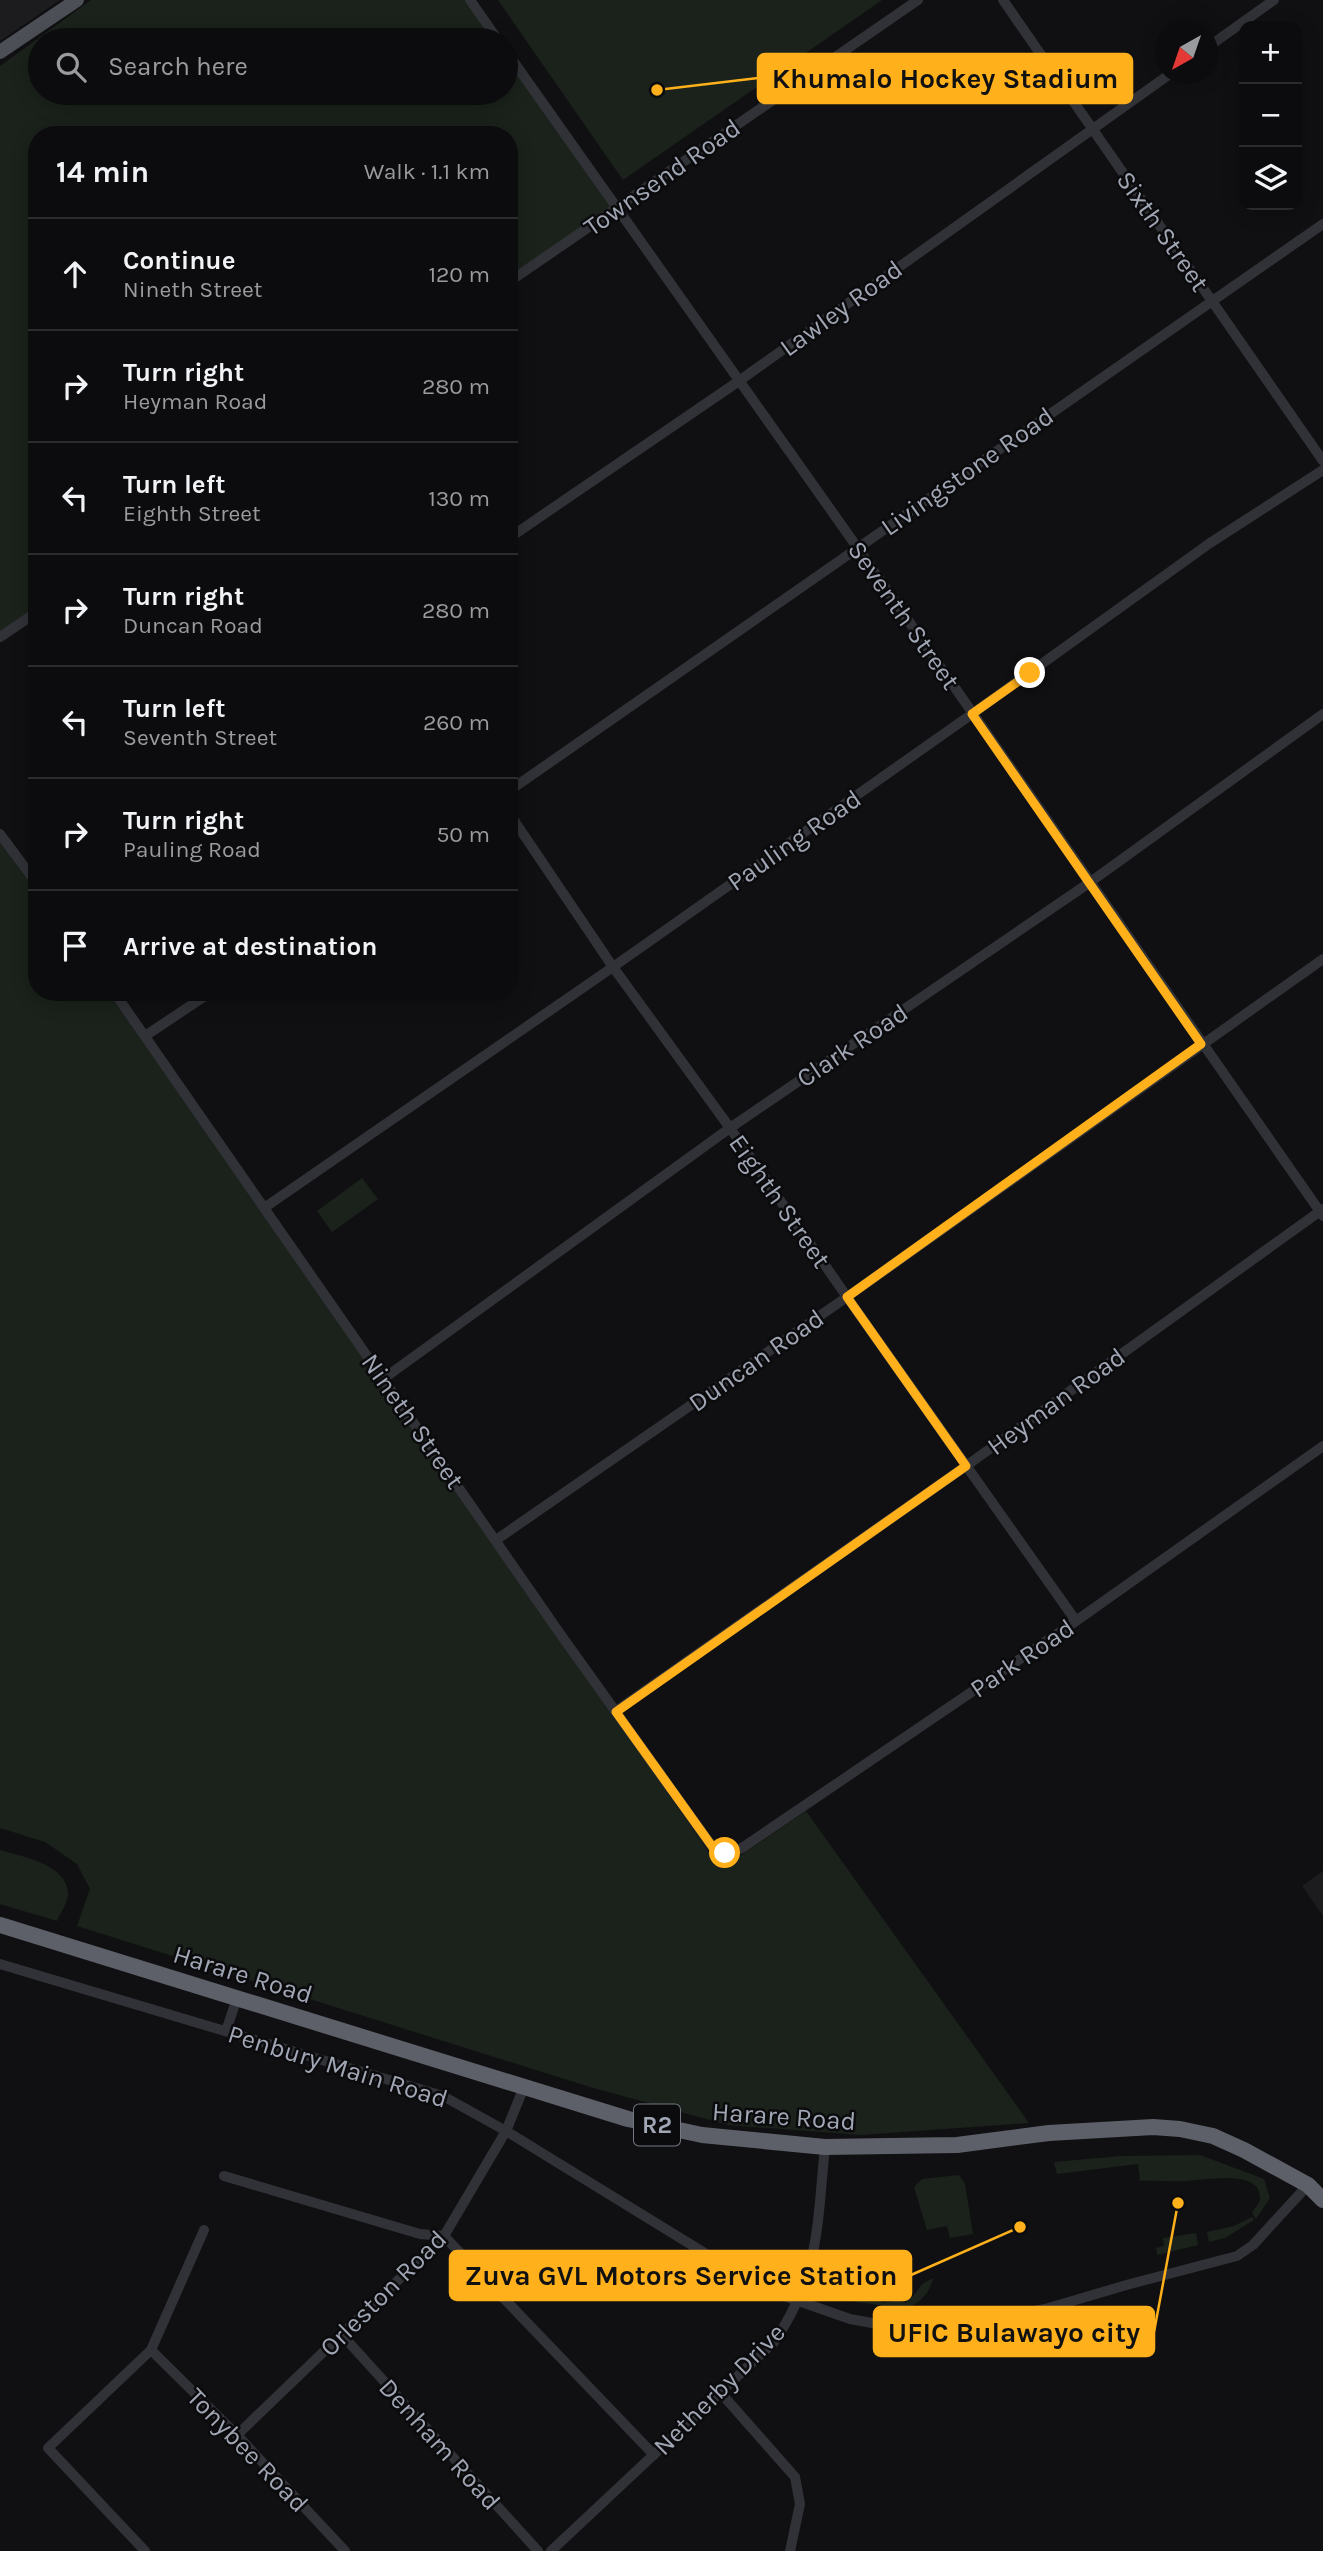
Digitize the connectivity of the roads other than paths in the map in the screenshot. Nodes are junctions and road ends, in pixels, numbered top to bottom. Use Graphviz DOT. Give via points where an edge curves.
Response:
graph roads {
  1 [pos="77,0"];
  2 [pos="470,0"];
  3 [pos="918,0"];
  4 [pos="1003,0"];
  5 [pos="1274,0"];
  6 [pos="36,28"];
  7 [pos="490,28"];
  8 [pos="28,33"];
  9 [pos="1218,40"];
  10 [pos="0,52"];
  11 [pos="518,68"];
  12 [pos="1156,84"];
  13 [pos="1092,129"];
  14 [pos="616,208"];
  15 [pos="1323,223"];
  16 [pos="518,276"];
  17 [pos="1211,301"];
  18 [pos="739,382"];
  19 [pos="1323,461"];
  20 [pos="1323,470"];
  21 [pos="518,532"];
  22 [pos="857,547"];
  23 [pos="28,618"];
  24 [pos="0,637"];
  25 [pos="972,714"];
  26 [pos="1323,714"];
  27 [pos="518,785"];
  28 [pos="518,826"];
  29 [pos="0,834"];
  30 [pos="28,866"];
  31 [pos="1089,883"];
  32 [pos="1323,959"];
  33 [pos="613,967"];
  34 [pos="120,1001"];
  35 [pos="198,1001"];
  36 [pos="145,1037"];
  37 [pos="1201,1044"];
  38 [pos="730,1128"];
  39 [pos="264,1208"];
  40 [pos="1322,1212"];
  41 [pos="847,1297"];
  42 [pos="383,1379"];
  43 [pos="1323,1446"];
  44 [pos="966,1466"];
  45 [pos="496,1540"];
  46 [pos="1076,1621"];
  47 [pos="616,1712"];
  48 [pos="714,1849"];
  49 [pos="0,1925"];
  50 [pos="0,1964"];
  51 [pos="237,1998"];
  52 [pos="226,2031"];
  53 [pos="524,2087"];
  54 [pos="506,2131"];
  55 [pos="824,2147"];
  56 [pos="224,2176"];
  57 [pos="1308,2185"];
  58 [pos="1323,2200"];
  59 [pos="204,2230"];
  60 [pos="444,2236"];
  61 [pos="799,2301"];
  62 [pos="342,2336"];
  63 [pos="151,2350"];
  64 [pos="720,2392"];
  65 [pos="237,2435"];
  66 [pos="654,2455"];
  67 [pos="145,2551"];
  68 [pos="345,2551"];
  69 [pos="538,2551"];
  70 [pos="551,2551"];
  71 [pos="790,2551"];
  1 -- 6 [label="main road"];
  2 -- 7 [label="street"];
  3 -- 14 [label="street, Townsend Road"];
  4 -- 13 [label="street, Sixth Street"];
  5 -- 9 [label="street"];
  8 -- 10 [label="main road"];
  11 -- 14 [label="street, Seventh Street"];
  12 -- 13 [label="street, Lawley Road"];
  13 -- 17 [label="street, Sixth Street"];
  13 -- 18 [label="street, Lawley Road"];
  14 -- 16 [label="street, Townsend Road"];
  14 -- 18 [label="street, Seventh Street"];
  15 -- 17 [label="street, Livingstone Road"];
  17 -- 19 [label="street, Sixth Street"];
  17 -- 22 [label="street, Livingstone Road"];
  18 -- 21 [label="street, Lawley Road"];
  18 -- 22 [label="street, Seventh Street"];
  20 -- 25 [label="street, Pauling Road" via="1210,543"];
  22 -- 25 [label="street, Seventh Street"];
  22 -- 27 [label="street, Livingstone Road"];
  23 -- 24 [label="street"];
  25 -- 31 [label="street, Seventh Street"];
  25 -- 33 [label="street, Pauling Road"];
  26 -- 31 [label="street, Clark Road"];
  28 -- 33 [label="street, Eighth Street"];
  29 -- 30 [label="street"];
  31 -- 37 [label="street, Seventh Street"];
  31 -- 38 [label="street, Clark Road"];
  32 -- 37 [label="street, Duncan Road"];
  33 -- 38 [label="street, Eighth Street"];
  33 -- 39 [label="street, Pauling Road"];
  34 -- 36 [label="street, Nineth Street"];
  35 -- 36 [label="street"];
  36 -- 39 [label="street, Nineth Street"];
  37 -- 40 [label="street, Seventh Street"];
  37 -- 41 [label="street, Duncan Road"];
  38 -- 41 [label="street, Eighth Street"];
  38 -- 42 [label="street, Clark Road"];
  39 -- 42 [label="street, Nineth Street"];
  40 -- 44 [label="street, Heyman Road"];
  41 -- 44 [label="street, Eighth Street"];
  41 -- 45 [label="street, Duncan Road"];
  42 -- 45 [label="street, Nineth Street"];
  43 -- 46 [label="street, Park Road"];
  44 -- 46 [label="street, Eighth Street"];
  44 -- 47 [label="street, Heyman Road"];
  45 -- 47 [label="street, Nineth Street"];
  46 -- 48 [label="street, Park Road" via="742,1848 728,1853"];
  47 -- 48 [label="street, Nineth Street"];
  49 -- 51 [label="highway, Harare Road / R2"];
  50 -- 52 [label="street, Penbury Main Road"];
  51 -- 52 [label="street"];
  51 -- 53 [label="highway, Harare Road / R2"];
  52 -- 54 [label="street, Penbury Main Road" via="443,2096"];
  53 -- 54 [label="street, Orleston Road"];
  53 -- 55 [label="highway, Harare Road / R2" via="628,2119 702,2135"];
  54 -- 60 [label="street, Orleston Road"];
  54 -- 61 [label="street, Penbury Main Road" via="747,2279"];
  55 -- 57 [label="highway, Harare Road / R2" via="957,2145 1049,2133 1180,2129 1213,2136"];
  55 -- 61 [label="street, Netherby Drive" via="815,2248"];
  56 -- 60 [label="street" via="420,2234"];
  57 -- 58 [label="highway, Harare Road / R2"];
  57 -- 61 [label="street, Penbury Main Road" via="1253,2245 1237,2256 1045,2309 969,2323 894,2327 850,2319"];
  59 -- 63 [label="street"];
  60 -- 62 [label="street, Orleston Road"];
  60 -- 66 [label="street"];
  61 -- 64 [label="street, Netherby Drive" via="774,2342"];
  62 -- 65 [label="street, Orleston Road"];
  62 -- 69 [label="street, Denham Road"];
  63 -- 65 [label="street, Tonybee Road"];
  63 -- 67 [label="street" via="48,2448"];
  64 -- 66 [label="street, Netherby Drive"];
  64 -- 71 [label="street" via="795,2477 800,2504"];
  65 -- 68 [label="street, Tonybee Road"];
  66 -- 70 [label="street, Netherby Drive"];
}
